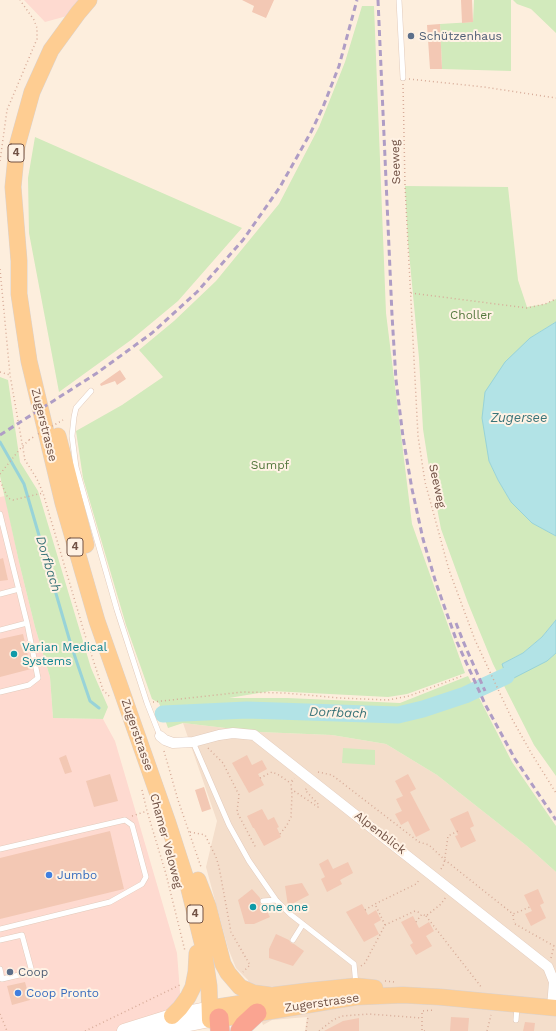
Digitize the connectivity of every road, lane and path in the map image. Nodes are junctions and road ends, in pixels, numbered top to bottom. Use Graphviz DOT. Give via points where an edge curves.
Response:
graph roads {
  1 [pos="20,0"];
  2 [pos="89,0"];
  3 [pos="399,0"];
  4 [pos="403,78"];
  5 [pos="556,98"];
  6 [pos="0,161"];
  7 [pos="19,261"];
  8 [pos="0,269"];
  9 [pos="410,293"];
  10 [pos="556,299"];
  11 [pos="0,372"];
  12 [pos="10,375"];
  13 [pos="91,391"];
  14 [pos="63,420"];
  15 [pos="38,434"];
  16 [pos="29,440"];
  17 [pos="0,474"];
  18 [pos="0,481"];
  19 [pos="43,493"];
  20 [pos="0,514"];
  21 [pos="2,533"];
  22 [pos="19,589"];
  23 [pos="0,594"];
  24 [pos="27,623"];
  25 [pos="0,630"];
  26 [pos="462,676"];
  27 [pos="0,692"];
  28 [pos="111,698"];
  29 [pos="147,703"];
  30 [pos="160,736"];
  31 [pos="196,741"];
  32 [pos="316,776"];
  33 [pos="260,778"];
  34 [pos="142,788"];
  35 [pos="291,789"];
  36 [pos="556,793"];
  37 [pos="147,811"];
  38 [pos="168,823"];
  39 [pos="132,825"];
  40 [pos="460,830"];
  41 [pos="190,832"];
  42 [pos="280,834"];
  43 [pos="256,848"];
  44 [pos="0,849"];
  45 [pos="445,860"];
  46 [pos="444,864"];
  47 [pos="199,874"];
  48 [pos="416,884"];
  49 [pos="276,900"];
  50 [pos="263,901"];
  51 [pos="375,904"];
  52 [pos="441,904"];
  53 [pos="530,907"];
  54 [pos="365,910"];
  55 [pos="422,914"];
  56 [pos="513,914"];
  57 [pos="426,916"];
  58 [pos="416,922"];
  59 [pos="303,924"];
  60 [pos="385,925"];
  61 [pos="0,929"];
  62 [pos="0,940"];
  63 [pos="293,940"];
  64 [pos="555,947"];
  65 [pos="551,955"];
  66 [pos="186,958"];
  67 [pos="0,969"];
  68 [pos="239,977"];
  69 [pos="182,984"];
  70 [pos="355,985"];
  71 [pos="482,988"];
  72 [pos="275,996"];
  73 [pos="518,1004"];
  74 [pos="554,1007"];
  75 [pos="437,1010"];
  76 [pos="491,1011"];
  77 [pos="257,1013"];
  78 [pos="0,1014"];
  79 [pos="172,1016"];
  80 [pos="422,1018"];
  81 [pos="215,1019"];
  82 [pos="516,1020"];
  83 [pos="7,1031"];
  84 [pos="85,1031"];
  85 [pos="124,1031"];
  86 [pos="153,1031"];
  87 [pos="240,1031"];
  88 [pos="319,1031"];
  89 [pos="425,1031"];
  90 [pos="487,1031"];
  1 -- 6 [label="path" via="34,20 37,39 7,110"];
  2 -- 7 [label="main road, Zugerstrasse / 4" via="51,50 32,92 17,146 13,187"];
  3 -- 4 [label="lane"];
  4 -- 5 [label="path" via="484,86"];
  4 -- 9 [label="path, Seeweg"];
  7 -- 38 [label="main road, Zugerstrasse / 4" via="19,294 28,361 63,503 97,621"];
  7 -- 47 [label="main road, Zugerstrasse / 4" via="38,360 105,618"];
  8 -- 12 [label="path"];
  9 -- 10 [label="path" via="527,308"];
  9 -- 36 [label="path, Seeweg" via="418,436 425,482 449,570 475,640 511,718"];
  11 -- 12 [label="path"];
  12 -- 19 [label="path" via="25,460"];
  13 -- 29 [label="lane, Zugerstrasse" via="76,408 74,417 72,436 76,467"];
  14 -- 15 [label="path, bridge"];
  16 -- 17 [label="path, bridge"];
  18 -- 19 [label="path" via="8,498 13,500"];
  19 -- 28 [label="path" via="94,663 103,690"];
  20 -- 21 [label="lane"];
  21 -- 22 [label="lane"];
  22 -- 23 [label="lane"];
  22 -- 24 [label="lane"];
  24 -- 25 [label="lane"];
  24 -- 27 [label="lane" via="38,678 29,685"];
  26 -- 29 [label="path" via="409,696 388,700 243,692"];
  29 -- 30 [label="lane, Zugerstrasse"];
  30 -- 31 [label="street, Alpenblick" via="173,743"];
  30 -- 41 [label="path"];
  31 -- 32 [label="street, Alpenblick" via="233,733 254,735 278,755"];
  31 -- 43 [label="path" via="223,763 239,795 237,812"];
  31 -- 49 [label="lane" via="229,825"];
  32 -- 35 [label="path" via="305,790 319,805 318,807"];
  32 -- 45 [label="path" via="332,775 419,842 429,845"];
  32 -- 74 [label="street, Alpenblick" via="548,967 554,982"];
  33 -- 35 [label="path" via="272,772 290,782 293,780"];
  34 -- 37 [label="path, Chamer Veloweg"];
  35 -- 42 [label="path" via="291,816"];
  37 -- 39 [label="path" via="132,816"];
  37 -- 66 [label="path, Chamer Veloweg" via="166,874"];
  38 -- 79 [label="main road" via="167,837 189,913 198,962 188,997"];
  38 -- 81 [label="main road, Zugerstrasse / 4" via="188,885 203,946"];
  39 -- 44 [label="lane" via="125,820"];
  39 -- 61 [label="lane" via="146,877 142,884 110,902"];
  40 -- 45 [label="path" via="448,836"];
  41 -- 47 [label="path"];
  41 -- 68 [label="path" via="205,835 216,857 231,932 250,965"];
  45 -- 46 [label="path"];
  45 -- 56 [label="path"];
  47 -- 72 [label="main road, 4" via="219,952 228,973 240,987 254,993"];
  47 -- 81 [label="main road, Zugerstrasse / 4" via="219,985"];
  48 -- 51 [label="path"];
  49 -- 50 [label="lane"];
  49 -- 59 [label="lane"];
  51 -- 54 [label="path"];
  51 -- 60 [label="path"];
  52 -- 57 [label="path"];
  53 -- 56 [label="path"];
  55 -- 57 [label="path"];
  55 -- 58 [label="path"];
  55 -- 60 [label="path" via="415,911"];
  56 -- 64 [label="path" via="515,924"];
  57 -- 71 [label="path"];
  59 -- 63 [label="lane"];
  59 -- 70 [label="lane" via="354,964"];
  60 -- 70 [label="path"];
  62 -- 67 [label="lane" via="22,935 32,972 2,979"];
  64 -- 65 [label="path"];
  69 -- 84 [label="path"];
  70 -- 72 [label="main road, Zugerstrasse / 4"];
  70 -- 73 [label="main road, Zugerstrasse / 4" via="403,996"];
  70 -- 77 [label="main road, Zugerstrasse / 4"];
  72 -- 81 [label="main road, Zugerstrasse / 4"];
  73 -- 74 [label="main road, Zugerstrasse / 4"];
  73 -- 82 [label="lane"];
  75 -- 80 [label="path" via="422,1010"];
  76 -- 90 [label="path"];
  77 -- 81 [label="main road, Zugerstrasse / 4"];
  77 -- 87 [label="highway"];
  78 -- 83 [label="path"];
  79 -- 81 [label="street"];
  79 -- 85 [label="street"];
  80 -- 88 [label="path" via="369,1014 342,1016"];
  80 -- 89 [label="path" via="422,1031"];
  81 -- 86 [label="street"];
}
